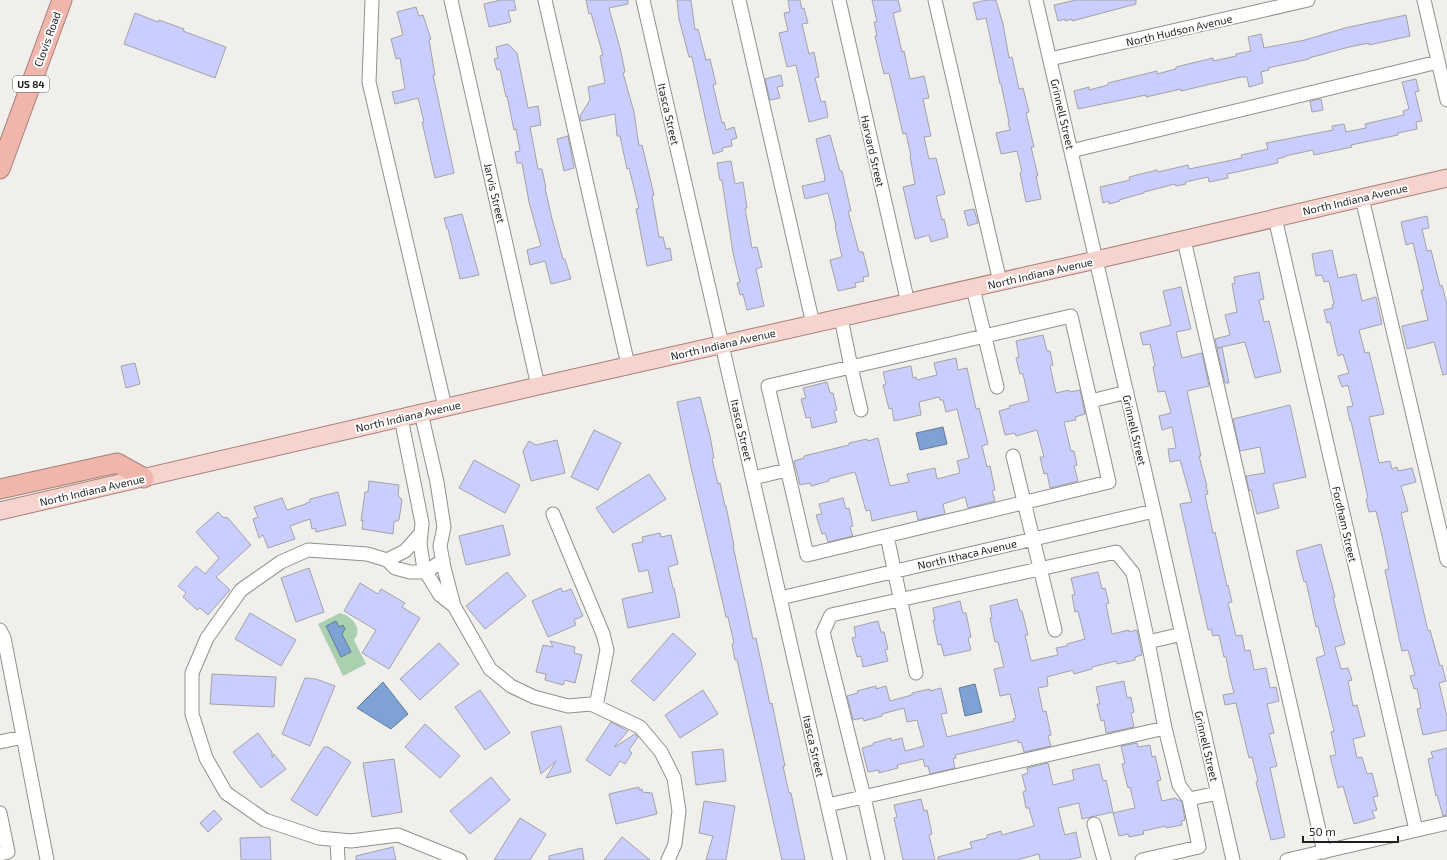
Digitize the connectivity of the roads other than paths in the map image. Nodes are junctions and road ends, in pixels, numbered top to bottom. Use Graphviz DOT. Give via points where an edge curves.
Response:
graph roads {
  1 [pos="62,0"];
  2 [pos="372,0"];
  3 [pos="451,0"];
  4 [pos="545,0"];
  5 [pos="643,0"];
  6 [pos="739,0"];
  7 [pos="839,0"];
  8 [pos="935,0"];
  9 [pos="1036,0"];
  10 [pos="1308,0"];
  11 [pos="1424,0"];
  12 [pos="1050,59"];
  13 [pos="1438,62"];
  14 [pos="1447,100"];
  15 [pos="1071,151"];
  16 [pos="0,169"];
  17 [pos="1447,178"];
  18 [pos="1362,198"];
  19 [pos="1275,218"];
  20 [pos="1184,240"];
  21 [pos="1096,260"];
  22 [pos="1000,282"];
  23 [pos="973,288"];
  24 [pos="908,303"];
  25 [pos="840,318"];
  26 [pos="813,324"];
  27 [pos="985,336"];
  28 [pos="722,344"];
  29 [pos="628,366"];
  30 [pos="852,367"];
  31 [pos="538,386"];
  32 [pos="997,387"];
  33 [pos="1127,392"];
  34 [pos="1091,401"];
  35 [pos="445,407"];
  36 [pos="861,410"];
  37 [pos="421,413"];
  38 [pos="401,418"];
  39 [pos="1013,456"];
  40 [pos="787,470"];
  41 [pos="144,478"];
  42 [pos="753,478"];
  43 [pos="437,482"];
  44 [pos="415,487"];
  45 [pos="0,489"];
  46 [pos="1024,503"];
  47 [pos="0,511"];
  48 [pos="1154,511"];
  49 [pos="553,514"];
  50 [pos="442,515"];
  51 [pos="422,519"];
  52 [pos="421,533"];
  53 [pos="887,536"];
  54 [pos="1033,539"];
  55 [pos="387,560"];
  56 [pos="442,560"];
  57 [pos="1447,560"];
  58 [pos="1040,568"];
  59 [pos="895,571"];
  60 [pos="426,572"];
  61 [pos="780,598"];
  62 [pos="901,599"];
  63 [pos="454,606"];
  64 [pos="0,630"];
  65 [pos="1055,630"];
  66 [pos="1182,634"];
  67 [pos="1148,642"];
  68 [pos="916,673"];
  69 [pos="596,706"];
  70 [pos="1165,728"];
  71 [pos="23,737"];
  72 [pos="0,742"];
  73 [pos="1218,793"];
  74 [pos="864,797"];
  75 [pos="1189,799"];
  76 [pos="828,805"];
  77 [pos="0,813"];
  78 [pos="1447,823"];
  79 [pos="1094,824"];
  80 [pos="1416,830"];
  81 [pos="337,840"];
  82 [pos="1324,852"];
  83 [pos="0,854"];
  84 [pos="46,860"];
  85 [pos="338,860"];
  86 [pos="460,860"];
  87 [pos="668,860"];
  88 [pos="840,860"];
  89 [pos="878,860"];
  90 [pos="1104,860"];
  91 [pos="1142,860"];
  92 [pos="1233,860"];
  93 [pos="1287,860"];
  1 -- 16 [label="highway, Clovis Road / US 84"];
  2 -- 35 [label="street" via="369,82"];
  3 -- 31 [label="street, Jarvis Street"];
  4 -- 29 [label="street"];
  5 -- 28 [label="street, Itasca Street"];
  6 -- 26 [label="street"];
  7 -- 24 [label="street, Harvard Street"];
  8 -- 22 [label="street"];
  9 -- 12 [label="street, Grinnell Street"];
  10 -- 12 [label="street, North Hudson Avenue"];
  11 -- 13 [label="street"];
  12 -- 15 [label="street, Grinnell Street"];
  13 -- 14 [label="street"];
  13 -- 15 [label="street"];
  15 -- 21 [label="street, Grinnell Street"];
  17 -- 18 [label="main road, North Indiana Avenue"];
  18 -- 19 [label="main road, North Indiana Avenue"];
  18 -- 57 [label="street"];
  19 -- 20 [label="main road, North Indiana Avenue"];
  19 -- 80 [label="street, Fordham Street"];
  20 -- 21 [label="main road, North Indiana Avenue"];
  20 -- 82 [label="street"];
  21 -- 22 [label="main road, North Indiana Avenue"];
  21 -- 33 [label="street, Grinnell Street"];
  22 -- 23 [label="main road, North Indiana Avenue"];
  23 -- 24 [label="main road, North Indiana Avenue"];
  23 -- 27 [label="street"];
  24 -- 25 [label="main road, North Indiana Avenue"];
  25 -- 26 [label="main road, North Indiana Avenue"];
  25 -- 30 [label="street"];
  26 -- 28 [label="main road, North Indiana Avenue"];
  27 -- 30 [label="street"];
  27 -- 32 [label="street"];
  27 -- 34 [label="street" via="1071,316"];
  28 -- 29 [label="main road, North Indiana Avenue"];
  28 -- 42 [label="street, Itasca Street"];
  29 -- 31 [label="main road, North Indiana Avenue"];
  30 -- 36 [label="street"];
  30 -- 40 [label="street" via="768,386"];
  31 -- 35 [label="main road, North Indiana Avenue"];
  33 -- 34 [label="street"];
  33 -- 48 [label="street, Grinnell Street"];
  34 -- 46 [label="street" via="1109,482"];
  35 -- 37 [label="main road, North Indiana Avenue"];
  37 -- 38 [label="main road, North Indiana Avenue"];
  37 -- 43 [label="street"];
  38 -- 41 [label="main road, North Indiana Avenue"];
  38 -- 44 [label="street"];
  39 -- 46 [label="street"];
  40 -- 42 [label="street"];
  40 -- 53 [label="street" via="807,555"];
  41 -- 45 [label="highway" via="117,463"];
  41 -- 47 [label="main road, North Indiana Avenue"];
  42 -- 61 [label="street, Itasca Street"];
  43 -- 44 [label="street"];
  43 -- 50 [label="street"];
  44 -- 51 [label="street"];
  46 -- 53 [label="street"];
  46 -- 54 [label="street"];
  48 -- 54 [label="street, North Ithaca Avenue"];
  48 -- 66 [label="street, Grinnell Street"];
  49 -- 69 [label="street" via="603,634 607,650"];
  50 -- 51 [label="street"];
  50 -- 56 [label="street"];
  51 -- 52 [label="street"];
  52 -- 55 [label="street" via="405,551"];
  52 -- 60 [label="street" via="420,544"];
  53 -- 59 [label="street"];
  54 -- 58 [label="street"];
  54 -- 59 [label="street, North Ithaca Avenue"];
  55 -- 60 [label="street" via="395,568 410,572"];
  55 -- 81 [label="street" via="367,554 308,550 281,562 240,590 207,638 192,673 192,714 206,758 226,793 265,820 319,838"];
  56 -- 60 [label="street"];
  56 -- 63 [label="street"];
  58 -- 62 [label="street"];
  58 -- 65 [label="street"];
  58 -- 67 [label="street" via="1116,552 1133,573"];
  59 -- 61 [label="street, North Ithaca Avenue"];
  59 -- 62 [label="street"];
  60 -- 63 [label="street" via="440,594"];
  61 -- 76 [label="street, Itasca Street"];
  62 -- 68 [label="street"];
  62 -- 74 [label="street" via="831,615 824,632"];
  63 -- 69 [label="street" via="490,669 511,686 534,697 568,706"];
  64 -- 71 [label="street" via="4,638"];
  66 -- 67 [label="street"];
  66 -- 73 [label="street, Grinnell Street"];
  67 -- 70 [label="street"];
  69 -- 87 [label="street" via="640,727 661,752 674,778 679,811 675,844"];
  70 -- 74 [label="street"];
  70 -- 75 [label="street" via="1179,785"];
  71 -- 72 [label="street"];
  71 -- 84 [label="street"];
  73 -- 75 [label="street"];
  73 -- 92 [label="street, Grinnell Street"];
  74 -- 76 [label="street"];
  74 -- 89 [label="street"];
  75 -- 91 [label="street" via="1199,847"];
  76 -- 88 [label="street, Itasca Street"];
  77 -- 83 [label="street" via="8,852"];
  78 -- 80 [label="street"];
  79 -- 90 [label="street"];
  80 -- 82 [label="street"];
  81 -- 85 [label="street"];
  81 -- 86 [label="street" via="352,841 398,835"];
  82 -- 93 [label="street"];
}
